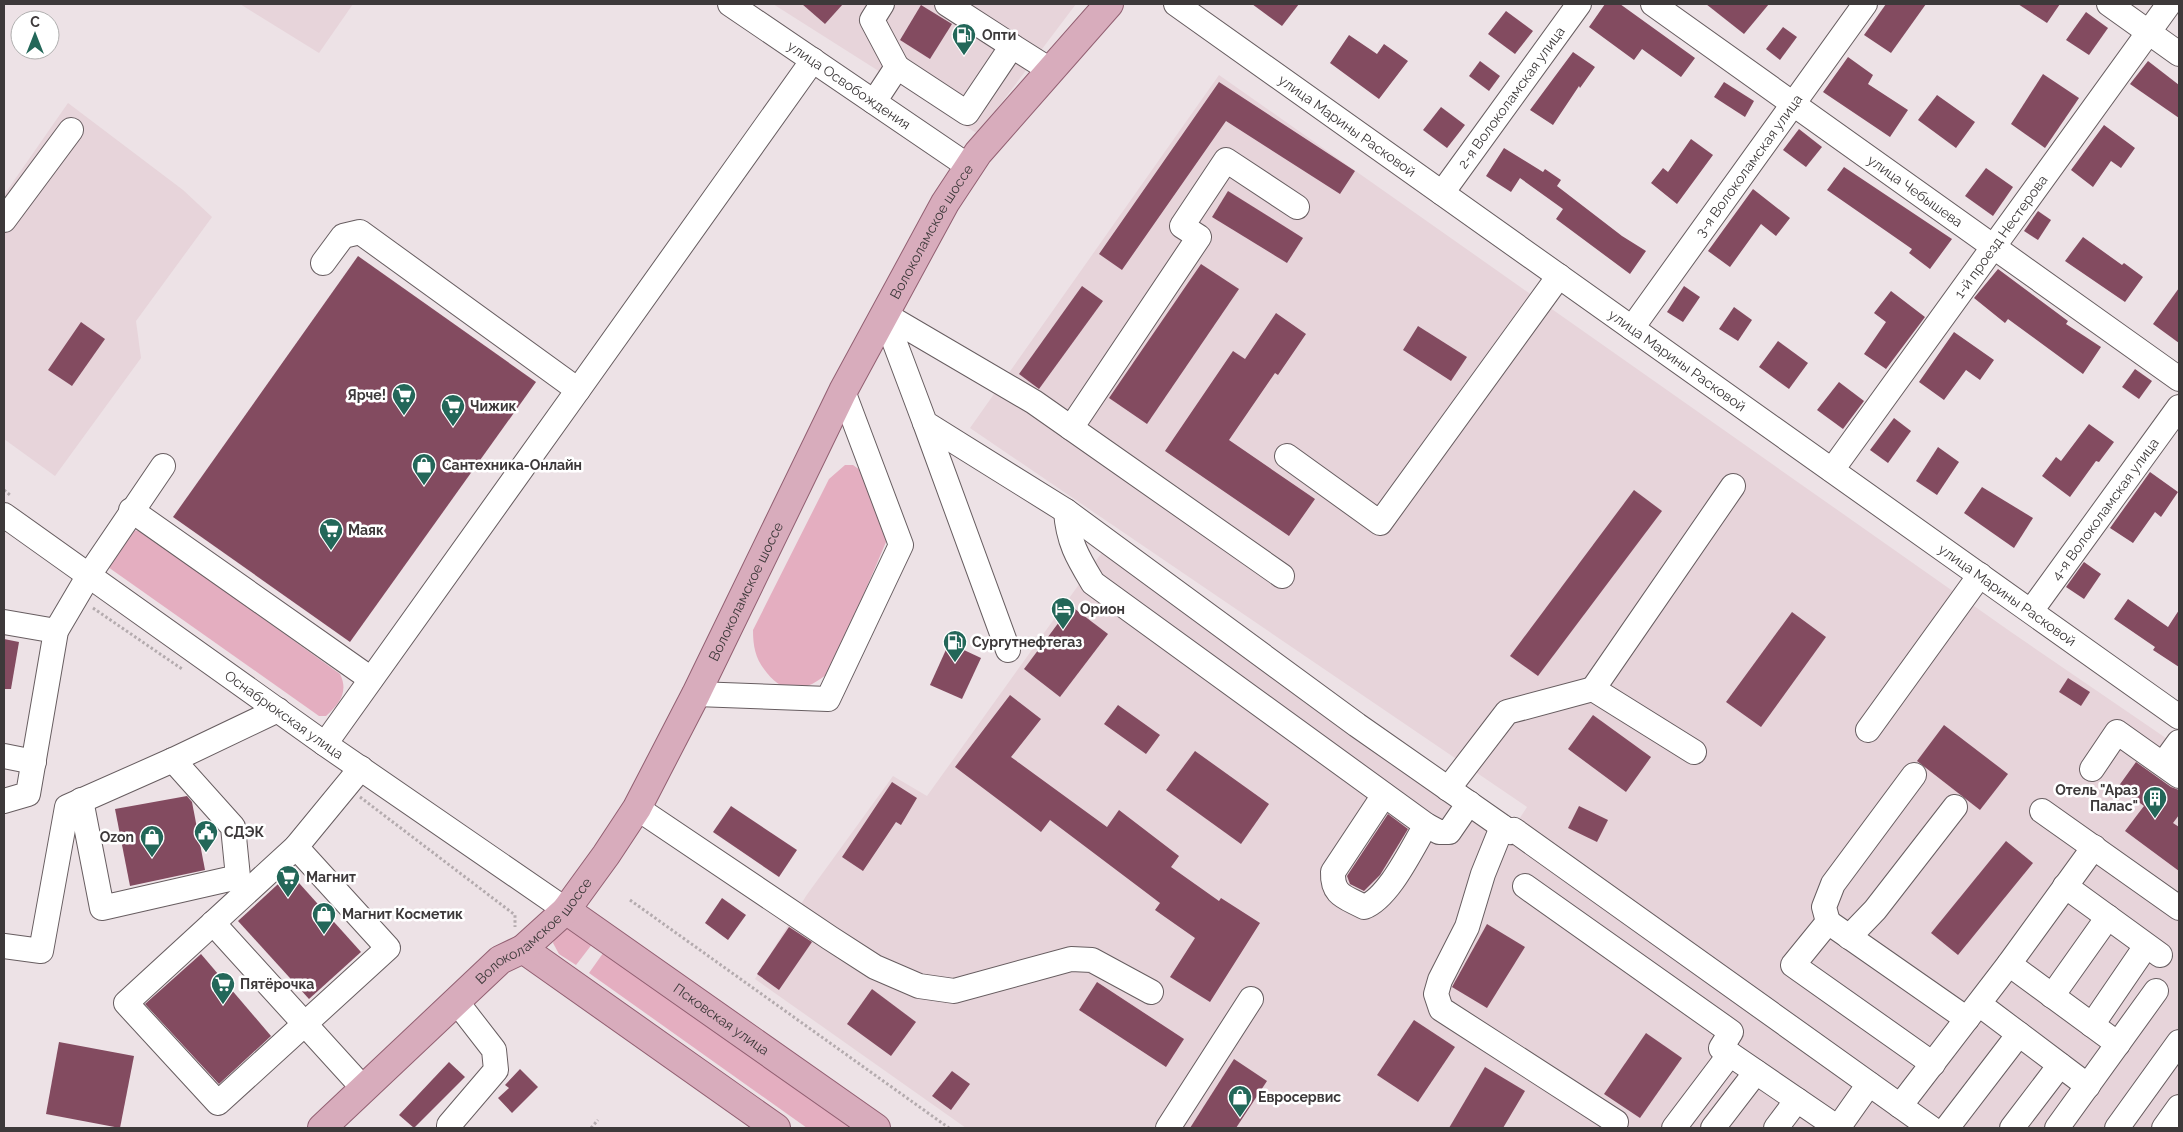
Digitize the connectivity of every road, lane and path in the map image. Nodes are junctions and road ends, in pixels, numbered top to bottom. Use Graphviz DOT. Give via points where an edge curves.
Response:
graph roads {
  1 [pos="730,4"];
  2 [pos="882,4"];
  3 [pos="947,4"];
  4 [pos="1109,4"];
  5 [pos="1176,4"];
  6 [pos="1579,4"];
  7 [pos="1653,4"];
  8 [pos="1865,4"];
  9 [pos="2109,4"];
  10 [pos="2169,4"];
  11 [pos="2149,32"];
  12 [pos="1012,46"];
  13 [pos="2179,54"];
  14 [pos="813,60"];
  15 [pos="897,67"];
  16 [pos="1050,70"];
  17 [pos="874,102"];
  18 [pos="1792,105"];
  19 [pos="71,130"];
  20 [pos="968,166"];
  21 [pos="1442,193"];
  22 [pos="1297,207"];
  23 [pos="4,220"];
  24 [pos="1994,246"];
  25 [pos="323,263"];
  26 [pos="1559,276"];
  27 [pos="884,314"];
  28 [pos="1632,328"];
  29 [pos="2179,379"];
  30 [pos="578,390"];
  31 [pos="843,392"];
  32 [pos="2179,407"];
  33 [pos="925,423"];
  34 [pos="1071,428"];
  35 [pos="1287,456"];
  36 [pos="163,466"];
  37 [pos="1832,470"];
  38 [pos="1733,486"];
  39 [pos="131,510"];
  40 [pos="1066,511"];
  41 [pos="4,515"];
  42 [pos="89,575"];
  43 [pos="1980,575"];
  44 [pos="1282,576"];
  45 [pos="76,596"];
  46 [pos="2031,611"];
  47 [pos="4,622"];
  48 [pos="56,631"];
  49 [pos="1008,650"];
  50 [pos="191,675"];
  51 [pos="371,679"];
  52 [pos="1593,689"];
  53 [pos="696,694"];
  54 [pos="278,710"];
  55 [pos="2179,717"];
  56 [pos="1868,730"];
  57 [pos="2179,742"];
  58 [pos="325,744"];
  59 [pos="1694,752"];
  60 [pos="4,756"];
  61 [pos="173,760"];
  62 [pos="34,762"];
  63 [pos="2092,769"];
  64 [pos="2171,770"];
  65 [pos="1914,774"];
  66 [pos="353,777"];
  67 [pos="1448,789"];
  68 [pos="1384,795"];
  69 [pos="81,800"];
  70 [pos="4,801"];
  71 [pos="1469,803"];
  72 [pos="1955,807"];
  73 [pos="637,808"];
  74 [pos="2042,811"];
  75 [pos="1426,825"];
  76 [pos="1502,827"];
  77 [pos="296,847"];
  78 [pos="2094,847"];
  79 [pos="1525,886"];
  80 [pos="2065,886"];
  81 [pos="630,900"];
  82 [pos="2179,908"];
  83 [pos="566,910"];
  84 [pos="2108,917"];
  85 [pos="1828,922"];
  86 [pos="213,923"];
  87 [pos="1849,937"];
  88 [pos="519,939"];
  89 [pos="4,946"];
  90 [pos="2009,964"];
  91 [pos="2156,990"];
  92 [pos="1151,992"];
  93 [pos="2052,996"];
  94 [pos="1251,999"];
  95 [pos="456,1001"];
  96 [pos="1973,1012"];
  97 [pos="305,1023"];
  98 [pos="2092,1025"];
  99 [pos="2019,1034"];
  100 [pos="2179,1042"];
  101 [pos="2118,1044"];
  102 [pos="1730,1054"];
  103 [pos="1933,1064"];
  104 [pos="2060,1065"];
  105 [pos="1756,1072"];
  106 [pos="1869,1084"];
  107 [pos="2088,1086"];
  108 [pos="363,1088"];
  109 [pos="1797,1100"];
  110 [pos="1900,1106"];
  111 [pos="2179,1107"];
  112 [pos="598,1120"];
  113 [pos="1616,1122"];
  114 [pos="322,1128"];
  115 [pos="449,1128"];
  116 [pos="591,1128"];
  117 [pos="776,1128"];
  118 [pos="876,1128"];
  119 [pos="949,1128"];
  120 [pos="1168,1128"];
  121 [pos="1674,1128"];
  122 [pos="1713,1128"];
  123 [pos="1776,1128"];
  124 [pos="1838,1128"];
  125 [pos="1931,1128"];
  126 [pos="1947,1128"];
  127 [pos="2012,1128"];
  128 [pos="2058,1128"];
  129 [pos="2117,1128"];
  130 [pos="2164,1128"];
  1 -- 14 [label="street, улица Освобождения"];
  2 -- 15 [label="street" via="872,20"];
  3 -- 12 [label="street"];
  4 -- 16 [label="main road, Волоколамское шоссе"];
  5 -- 21 [label="street, улица Марины Расковой"];
  6 -- 21 [label="street, 2-я Волоколамская улица"];
  7 -- 18 [label="street, улица Чебышева"];
  8 -- 18 [label="street, 3-я Волоколамская улица"];
  9 -- 11 [label="street"];
  10 -- 11 [label="street, 1-й проезд Нестерова"];
  11 -- 13 [label="street"];
  11 -- 24 [label="street, 1-й проезд Нестерова"];
  12 -- 15 [label="street" via="967,113"];
  12 -- 16 [label="street"];
  14 -- 17 [label="street, улица Освобождения"];
  14 -- 30 [label="street"];
  15 -- 17 [label="street"];
  16 -- 20 [label="main road, Волоколамское шоссе"];
  17 -- 20 [label="street, улица Освобождения"];
  18 -- 24 [label="street, улица Чебышева"];
  18 -- 28 [label="street, 3-я Волоколамская улица"];
  19 -- 23 [label="street"];
  20 -- 27 [label="main road, Волоколамское шоссе"];
  21 -- 26 [label="street, улица Марины Расковой"];
  22 -- 34 [label="street" via="1226,160 1182,226 1199,237"];
  24 -- 29 [label="street, улица Чебышева"];
  24 -- 37 [label="street, 1-й проезд Нестерова"];
  25 -- 30 [label="street" via="343,236 360,232"];
  26 -- 28 [label="street, улица Марины Расковой"];
  26 -- 35 [label="street" via="1380,523"];
  27 -- 31 [label="main road, Волоколамское шоссе"];
  27 -- 33 [label="street"];
  27 -- 34 [label="street" via="1034,402"];
  28 -- 37 [label="street, улица Марины Расковой"];
  30 -- 51 [label="street"];
  31 -- 53 [label="main road, Волоколамское шоссе"];
  31 -- 53 [label="street" via="901,545 828,699"];
  32 -- 46 [label="street, 4-я Волоколамская улица"];
  33 -- 40 [label="street"];
  33 -- 49 [label="street"];
  34 -- 44 [label="street"];
  36 -- 39 [label="street"];
  37 -- 43 [label="street, улица Марины Расковой"];
  38 -- 52 [label="street"];
  39 -- 42 [label="street"];
  39 -- 51 [label="street"];
  40 -- 67 [label="street"];
  40 -- 68 [label="street" via="1075,554 1093,583"];
  41 -- 42 [label="street, Оснабрюкская улица"];
  42 -- 45 [label="street"];
  42 -- 54 [label="street, Оснабрюкская улица"];
  43 -- 46 [label="street, улица Марины Расковой"];
  43 -- 56 [label="street"];
  45 -- 48 [label="street"];
  45 -- 50 [label="path"];
  46 -- 55 [label="street, улица Марины Расковой"];
  47 -- 48 [label="street"];
  48 -- 62 [label="street"];
  51 -- 58 [label="street"];
  52 -- 59 [label="street"];
  52 -- 67 [label="street" via="1507,712"];
  53 -- 73 [label="main road, Волоколамское шоссе"];
  54 -- 58 [label="street, Оснабрюкская улица"];
  54 -- 61 [label="street"];
  57 -- 64 [label="street"];
  58 -- 66 [label="street, Оснабрюкская улица"];
  60 -- 62 [label="street"];
  61 -- 69 [label="street"];
  61 -- 69 [label="street" via="233,827 238,877 102,908"];
  62 -- 70 [label="street" via="28,794"];
  63 -- 64 [label="street" via="2117,732"];
  65 -- 85 [label="street" via="1833,884 1824,907"];
  66 -- 77 [label="street"];
  66 -- 83 [label="street, Оснабрюкская улица"];
  66 -- 88 [label="path" via="514,915"];
  67 -- 71 [label="street"];
  68 -- 75 [label="street"];
  68 -- 75 [label="street" via="1333,872 1337,892 1364,907 1373,904"];
  69 -- 89 [label="street" via="67,807 41,951"];
  71 -- 75 [label="street" via="1449,832 1439,832"];
  71 -- 76 [label="street"];
  72 -- 87 [label="street" via="1875,910"];
  73 -- 83 [label="main road, Волоколамское шоссе"];
  73 -- 92 [label="street" via="875,967 918,986 954,990 1071,959 1092,960"];
  74 -- 78 [label="street"];
  76 -- 106 [label="street" via="1510,832 1514,830"];
  76 -- 113 [label="street" via="1467,927 1440,980 1436,994 1441,1009"];
  77 -- 86 [label="street"];
  77 -- 97 [label="street" via="388,948"];
  78 -- 80 [label="street"];
  78 -- 82 [label="street"];
  79 -- 102 [label="street" via="1731,1032 1721,1048"];
  80 -- 84 [label="street"];
  80 -- 90 [label="street"];
  81 -- 119 [label="path"];
  83 -- 88 [label="main road, Волоколамское шоссе"];
  83 -- 118 [label="main road, Псковская улица"];
  84 -- 93 [label="street"];
  84 -- 98 [label="street" via="2153,950"];
  85 -- 87 [label="street"];
  85 -- 103 [label="street" via="1793,965"];
  86 -- 97 [label="street"];
  86 -- 97 [label="street" via="126,1002 218,1103"];
  87 -- 96 [label="street"];
  88 -- 95 [label="main road, Волоколамское шоссе"];
  88 -- 117 [label="main road"];
  90 -- 93 [label="street"];
  90 -- 96 [label="street"];
  91 -- 101 [label="street"];
  93 -- 98 [label="street"];
  94 -- 120 [label="street"];
  95 -- 108 [label="main road, Волоколамское шоссе"];
  95 -- 115 [label="street" via="494,1050 496,1070"];
  96 -- 99 [label="street"];
  96 -- 103 [label="street"];
  97 -- 108 [label="street"];
  98 -- 101 [label="street"];
  99 -- 104 [label="street"];
  99 -- 126 [label="street"];
  100 -- 129 [label="street"];
  101 -- 107 [label="street"];
  102 -- 105 [label="street"];
  102 -- 121 [label="street"];
  103 -- 110 [label="street"];
  104 -- 107 [label="street"];
  104 -- 127 [label="street"];
  105 -- 109 [label="street"];
  105 -- 122 [label="street"];
  106 -- 110 [label="street"];
  106 -- 124 [label="street"];
  107 -- 128 [label="street"];
  108 -- 114 [label="main road, Волоколамское шоссе"];
  109 -- 123 [label="street"];
  109 -- 124 [label="street"];
  110 -- 125 [label="street"];
  111 -- 130 [label="street"];
  112 -- 116 [label="path"];
}
